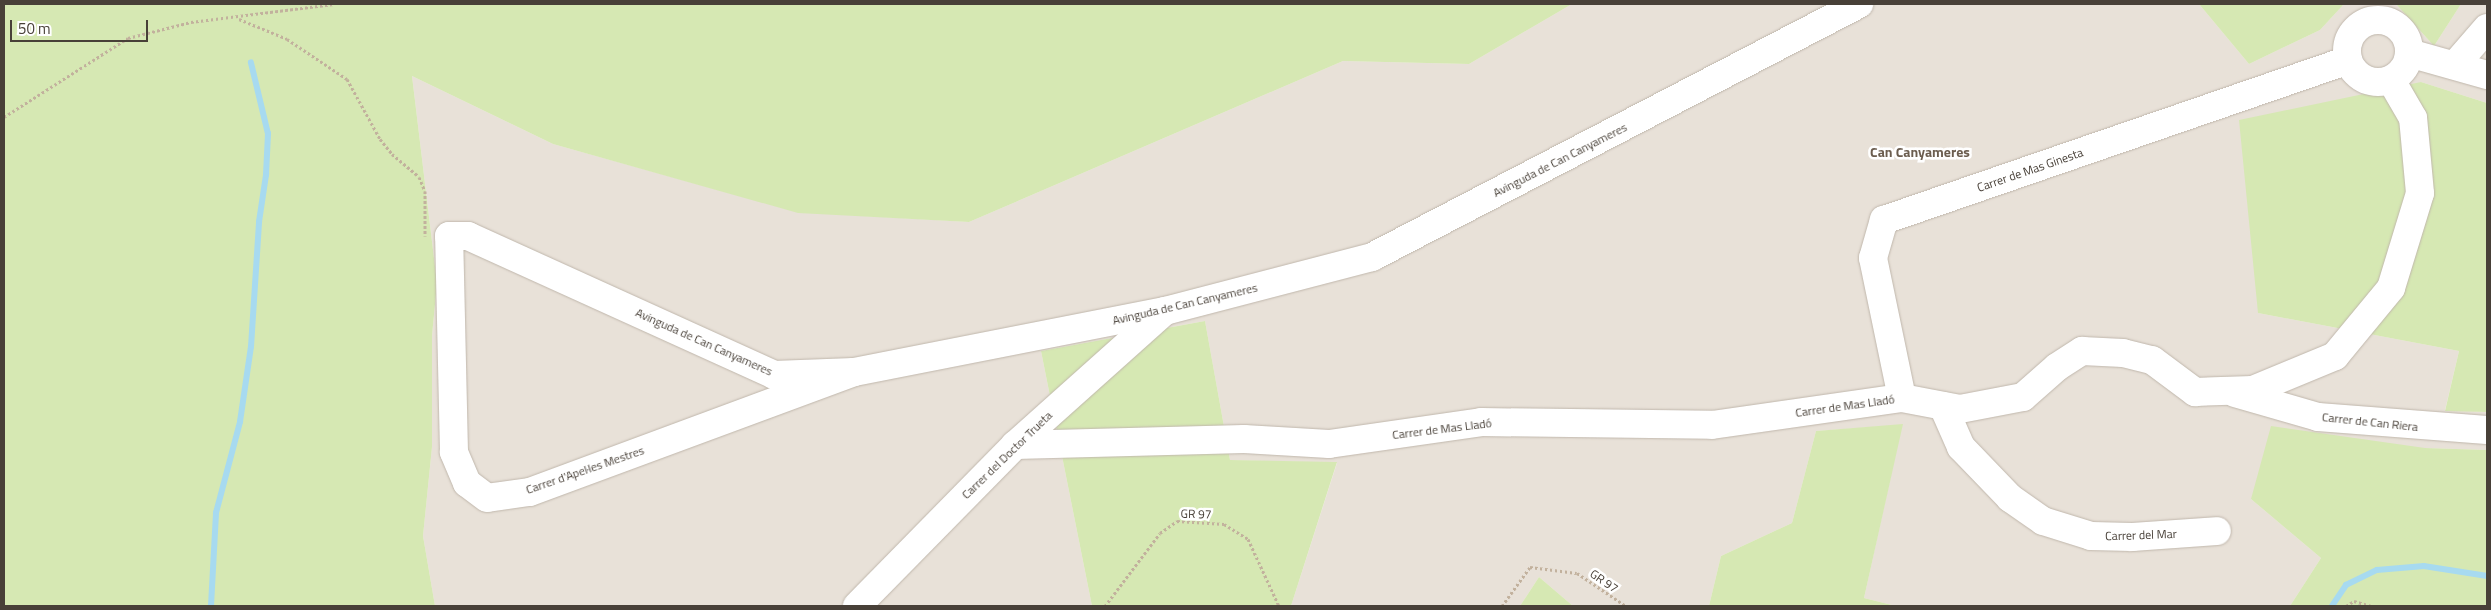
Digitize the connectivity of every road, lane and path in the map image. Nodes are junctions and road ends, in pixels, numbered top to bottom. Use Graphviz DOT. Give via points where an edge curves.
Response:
graph roads {
  1 [pos="334,4"];
  2 [pos="1859,4"];
  3 [pos="2358,16"];
  4 [pos="236,18"];
  5 [pos="2487,28"];
  6 [pos="2409,53"];
  7 [pos="2348,60"];
  8 [pos="2455,65"];
  9 [pos="2487,74"];
  10 [pos="2391,80"];
  11 [pos="4,117"];
  12 [pos="449,249"];
  13 [pos="1165,312"];
  14 [pos="854,372"];
  15 [pos="2226,391"];
  16 [pos="1902,398"];
  17 [pos="1943,406"];
  18 [pos="2487,430"];
  19 [pos="1014,445"];
  20 [pos="2217,531"];
  21 [pos="857,606"];
  22 [pos="1105,606"];
  23 [pos="1279,606"];
  24 [pos="1502,606"];
  25 [pos="1626,606"];
  26 [pos="2346,606"];
  27 [pos="2370,606"];
  1 -- 4 [label="path"];
  2 -- 13 [label="street, Avinguda de Can Canyameres" via="1372,256"];
  3 -- 6 [label="street" via="2396,25 2408,42"];
  3 -- 7 [label="street" via="2347,45"];
  4 -- 11 [label="path" via="191,22 128,38"];
  4 -- 12 [label="path" via="287,38 348,79 380,138 392,154 419,177 425,190 425,246 435,256"];
  5 -- 8 [label="street"];
  6 -- 8 [label="street"];
  6 -- 10 [label="street" via="2400,74"];
  7 -- 10 [label="street" via="2361,78 2371,82"];
  7 -- 16 [label="street, Carrer de Mas Ginesta" via="1884,220 1873,258"];
  8 -- 9 [label="street"];
  10 -- 15 [label="street, Carrer de Mas Lladó" via="2413,118 2420,193 2391,288 2335,356 2253,390"];
  12 -- 14 [label="street, Avinguda de Can Canyameres" via="468,236 774,375"];
  12 -- 14 [label="street, Carrer d'Apel·les Mestres" via="454,452 467,483 487,498 529,492"];
  13 -- 14 [label="street, Avinguda de Can Canyameres"];
  13 -- 19 [label="street, Carrer del Doctor Trueta"];
  15 -- 17 [label="street, Carrer de Mas Lladó" via="2195,392 2152,360 2123,353 2082,351 2057,367 2023,397 1960,409"];
  15 -- 18 [label="street, Carrer de Can Riera" via="2318,417"];
  16 -- 17 [label="street, Carrer de Mas Lladó"];
  16 -- 19 [label="street, Carrer de Mas Lladó" via="1712,425 1481,422 1329,444 1244,439"];
  17 -- 20 [label="street, Carrer del Mar" via="1961,447 2010,498 2043,521 2091,536 2132,538"];
  19 -- 21 [label="street, Carrer del Doctor Trueta"];
  22 -- 23 [label="path, GR 97" via="1160,533 1177,520 1224,524 1248,539"];
  24 -- 25 [label="path, GR 97" via="1530,567 1577,573"];
  26 -- 27 [label="path" via="2354,601"];
}
